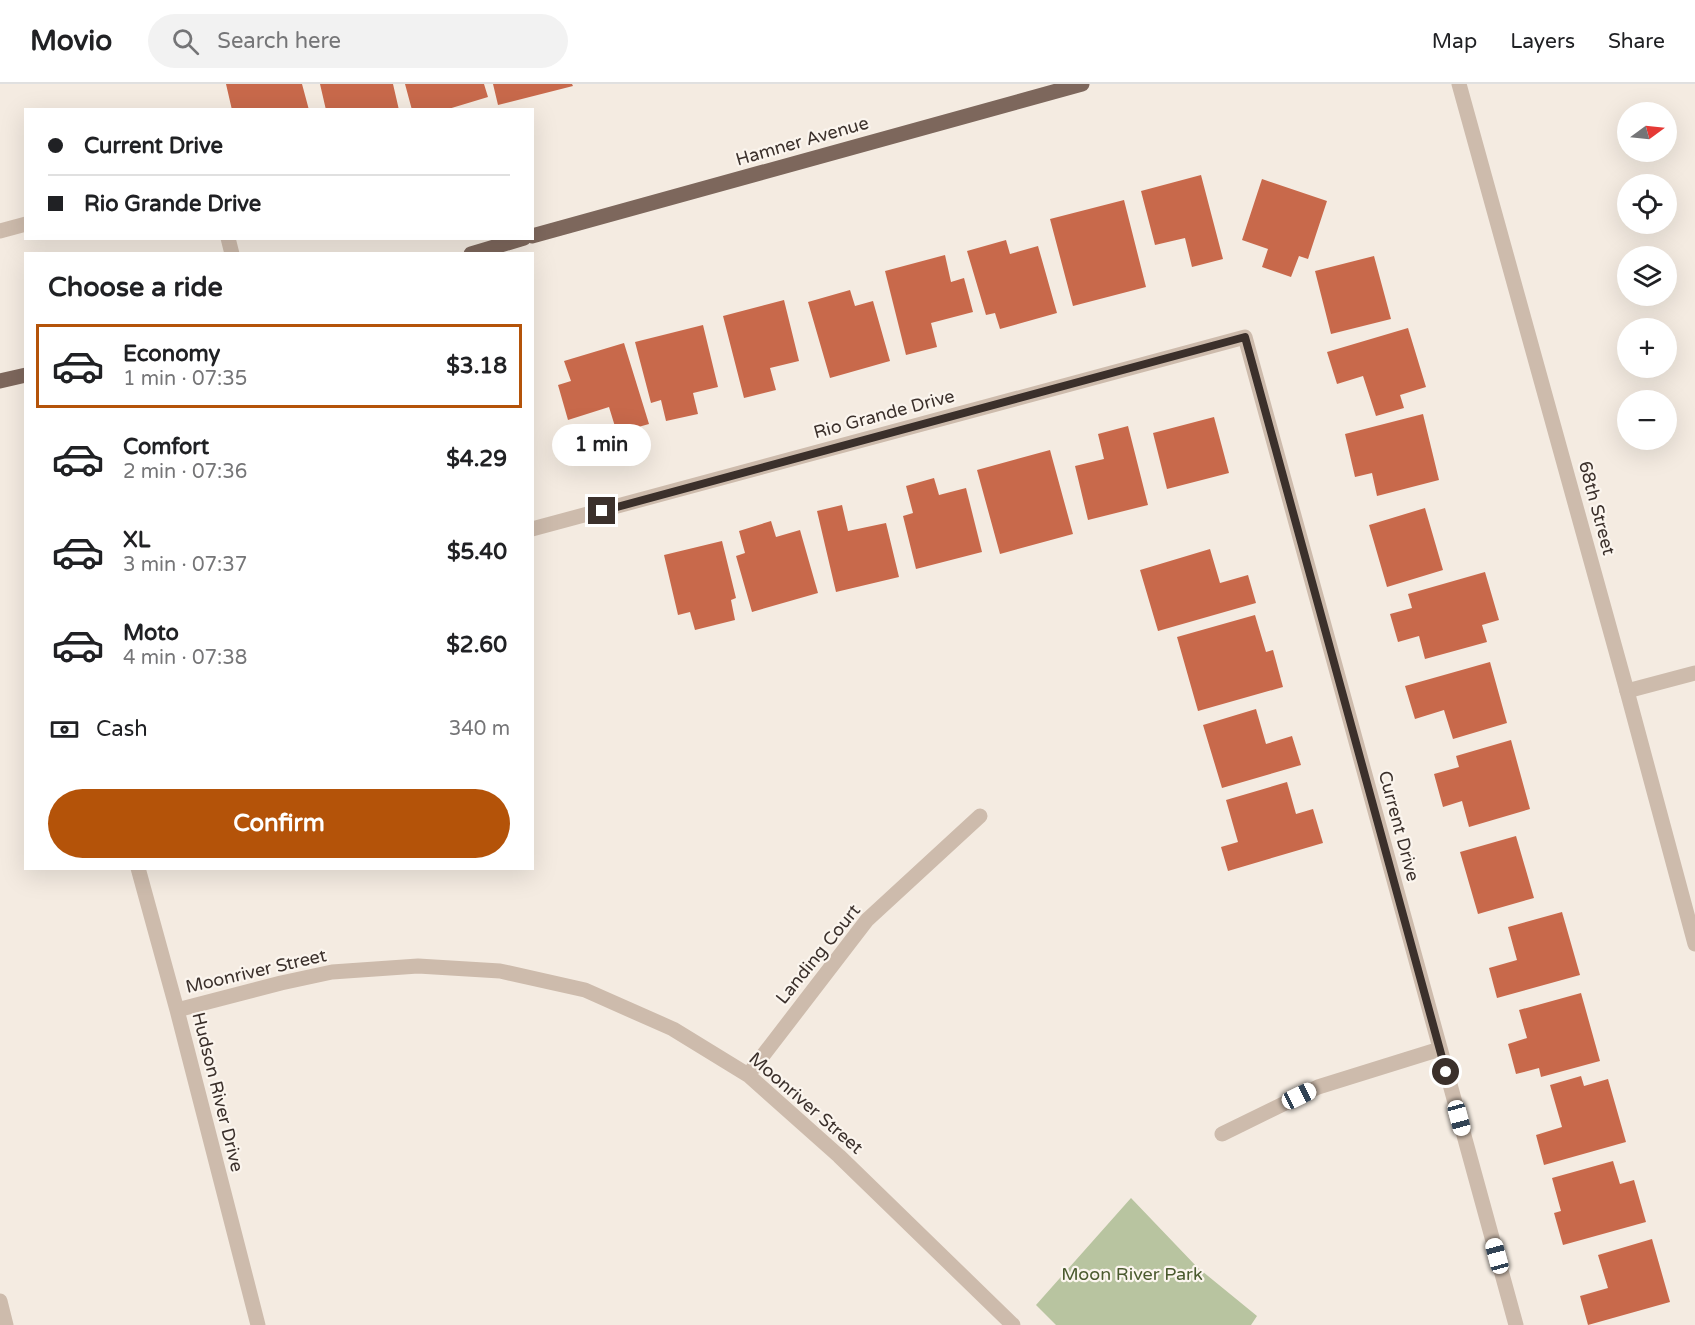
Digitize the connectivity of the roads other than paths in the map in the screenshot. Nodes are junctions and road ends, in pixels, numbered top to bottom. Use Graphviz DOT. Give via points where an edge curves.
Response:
graph roads {
  1 [pos="1082,84"];
  2 [pos="1459,84"];
  3 [pos="24,225"];
  4 [pos="0,231"];
  5 [pos="534,235"];
  6 [pos="517,240"];
  7 [pos="478,252"];
  8 [pos="1245,337"];
  9 [pos="24,375"];
  10 [pos="0,381"];
  11 [pos="534,528"];
  12 [pos="1695,673"];
  13 [pos="1627,691"];
  14 [pos="980,816"];
  15 [pos="139,870"];
  16 [pos="1695,944"];
  17 [pos="177,1010"];
  18 [pos="1440,1049"];
  19 [pos="748,1075"];
  20 [pos="1222,1134"];
  21 [pos="0,1301"];
  22 [pos="6,1325"];
  23 [pos="258,1325"];
  24 [pos="1013,1325"];
  25 [pos="1516,1325"];
  1 -- 5 [label="main road, Hamner Avenue"];
  2 -- 13 [label="street, 68th Street"];
  3 -- 4 [label="street"];
  6 -- 7 [label="main road"];
  8 -- 11 [label="street, Rio Grande Drive"];
  8 -- 18 [label="street, Current Drive"];
  9 -- 10 [label="main road"];
  12 -- 13 [label="street"];
  13 -- 16 [label="street, 68th Street"];
  14 -- 19 [label="street, Landing Court" via="867,920"];
  15 -- 17 [label="street, Hudson River Drive"];
  17 -- 19 [label="street, Moonriver Street" via="332,972 418,966 500,971 585,990 673,1029"];
  17 -- 23 [label="street, Hudson River Drive"];
  18 -- 20 [label="street" via="1318,1087"];
  18 -- 25 [label="street, Current Drive"];
  19 -- 24 [label="street, Moonriver Street" via="839,1156"];
  21 -- 22 [label="street"];
}
